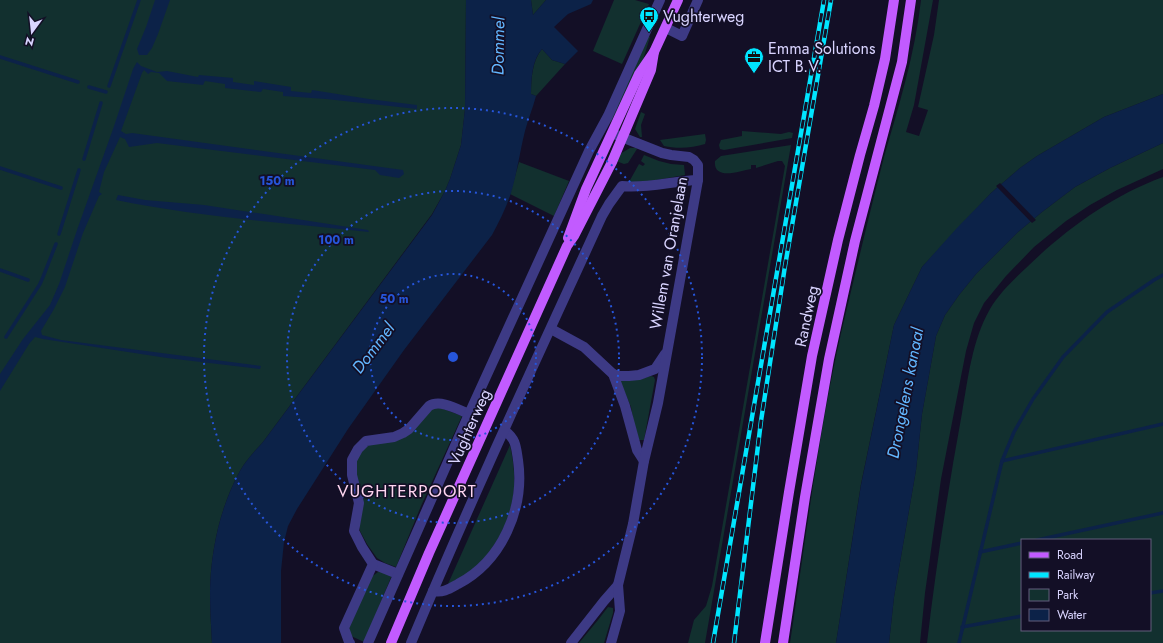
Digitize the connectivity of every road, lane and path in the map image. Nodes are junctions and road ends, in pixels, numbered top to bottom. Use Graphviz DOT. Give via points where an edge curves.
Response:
graph roads {
  1 [pos="660,0"];
  2 [pos="678,0"];
  3 [pos="698,0"];
  4 [pos="894,0"];
  5 [pos="911,0"];
  6 [pos="666,28"];
  7 [pos="654,52"];
  8 [pos="601,128"];
  9 [pos="612,133"];
  10 [pos="623,137"];
  11 [pos="698,180"];
  12 [pos="567,246"];
  13 [pos="551,329"];
  14 [pos="666,353"];
  15 [pos="613,374"];
  16 [pos="468,414"];
  17 [pos="505,431"];
  18 [pos="644,461"];
  19 [pos="373,564"];
  20 [pos="398,574"];
  21 [pos="618,585"];
  22 [pos="433,591"];
  23 [pos="350,643"];
  24 [pos="368,643"];
  25 [pos="391,643"];
  26 [pos="411,643"];
  27 [pos="571,643"];
  28 [pos="611,643"];
  29 [pos="765,643"];
  30 [pos="783,643"];
  1 -- 8 [label="street, Vughterweg"];
  2 -- 6 [label="main road, Vughterweg"];
  3 -- 6 [label="street" via="682,36"];
  4 -- 29 [label="main road, Randweg" via="885,60 838,240 812,356"];
  5 -- 30 [label="main road, Randweg" via="902,62 855,241 829,359"];
  6 -- 7 [label="main road, Vughterweg"];
  7 -- 9 [label="main road, Vughterweg" via="639,74"];
  7 -- 10 [label="main road, Vughterweg" via="651,70"];
  8 -- 9 [label="street"];
  8 -- 16 [label="street, Vughterweg"];
  9 -- 10 [label="street"];
  9 -- 12 [label="main road, Vughterweg" via="586,189"];
  10 -- 11 [label="street, Willem van Oranjelaan" via="662,153 689,157 698,165"];
  10 -- 12 [label="main road, Vughterweg" via="601,186"];
  11 -- 13 [label="street" via="633,188 622,186 602,216"];
  11 -- 14 [label="street, Willem van Oranjelaan"];
  12 -- 25 [label="main road, Vughterweg"];
  13 -- 15 [label="street" via="584,348"];
  13 -- 17 [label="street"];
  14 -- 15 [label="street, Willem van Oranjelaan" via="655,369 639,375"];
  14 -- 18 [label="street, Willem van Oranjelaan" via="658,403"];
  15 -- 18 [label="street" via="637,450"];
  16 -- 19 [label="street, Vughterweg" via="438,403 431,404 403,434 366,442 358,449 352,460 352,475 359,503 354,531"];
  16 -- 20 [label="street, Vughterweg"];
  17 -- 22 [label="street"];
  17 -- 22 [label="street" via="515,442 519,468 519,489 512,523 484,566 464,581 444,591"];
  18 -- 21 [label="street, Willem van Oranjelaan" via="633,524"];
  19 -- 20 [label="street"];
  19 -- 23 [label="street" via="344,628"];
  20 -- 24 [label="street, Vughterweg"];
  21 -- 27 [label="street, Willem van Oranjelaan"];
  21 -- 28 [label="street, Willem van Oranjelaan" via="620,611"];
  22 -- 26 [label="street"];
}
